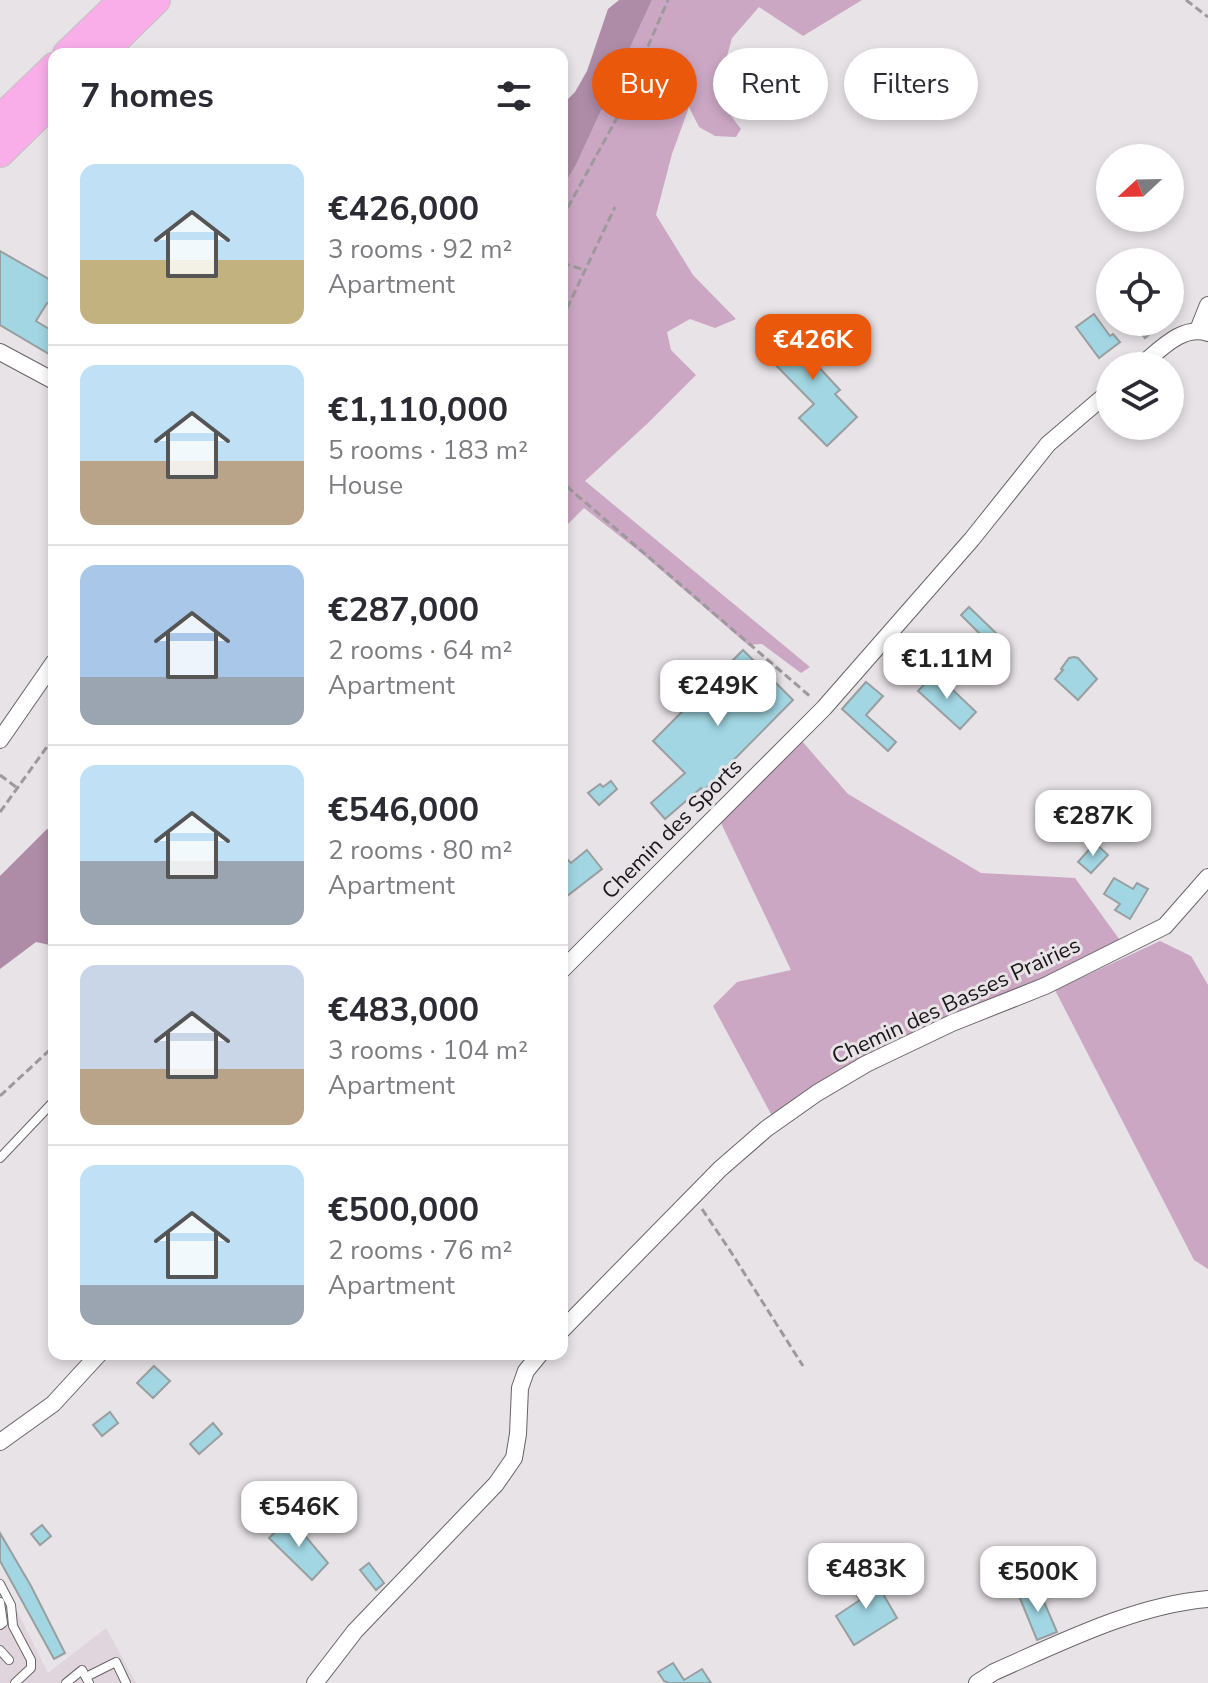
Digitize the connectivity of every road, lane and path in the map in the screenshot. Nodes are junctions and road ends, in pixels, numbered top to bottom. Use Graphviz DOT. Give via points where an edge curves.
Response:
graph roads {
  1 [pos="123,0"];
  2 [pos="156,0"];
  3 [pos="668,0"];
  4 [pos="1186,0"];
  5 [pos="1208,17"];
  6 [pos="73,48"];
  7 [pos="107,48"];
  8 [pos="48,73"];
  9 [pos="48,106"];
  10 [pos="0,119"];
  11 [pos="0,153"];
  12 [pos="568,207"];
  13 [pos="615,207"];
  14 [pos="568,265"];
  15 [pos="585,270"];
  16 [pos="1208,305"];
  17 [pos="568,306"];
  18 [pos="1203,331"];
  19 [pos="0,352"];
  20 [pos="1158,352"];
  21 [pos="48,378"];
  22 [pos="1096,403"];
  23 [pos="568,487"];
  24 [pos="48,671"];
  25 [pos="824,708"];
  26 [pos="0,740"];
  27 [pos="48,745"];
  28 [pos="0,775"];
  29 [pos="17,788"];
  30 [pos="0,812"];
  31 [pos="1208,877"];
  32 [pos="568,964"];
  33 [pos="48,1052"];
  34 [pos="0,1096"];
  35 [pos="48,1107"];
  36 [pos="0,1158"];
  37 [pos="693,1196"];
  38 [pos="568,1324"];
  39 [pos="93,1360"];
  40 [pos="535,1360"];
  41 [pos="803,1366"];
  42 [pos="0,1442"];
  43 [pos="0,1584"];
  44 [pos="1208,1599"];
  45 [pos="0,1602"];
  46 [pos="0,1625"];
  47 [pos="0,1650"];
  48 [pos="9,1660"];
  49 [pos="88,1680"];
  50 [pos="15,1683"];
  51 [pos="66,1683"];
  52 [pos="126,1683"];
  53 [pos="315,1683"];
  54 [pos="977,1683"];
  1 -- 6 [label="highway"];
  2 -- 7 [label="highway"];
  3 -- 12 [label="path" via="618,116"];
  4 -- 5 [label="path"];
  8 -- 10 [label="highway"];
  9 -- 11 [label="highway"];
  13 -- 15 [label="path"];
  14 -- 15 [label="path"];
  15 -- 17 [label="path"];
  16 -- 18 [label="street"];
  18 -- 20 [label="street" via="1188,331"];
  19 -- 21 [label="street"];
  22 -- 25 [label="street, Chemin des Sports" via="1048,444"];
  23 -- 25 [label="path"];
  24 -- 26 [label="street"];
  25 -- 32 [label="street, Chemin des Sports"];
  27 -- 29 [label="path"];
  28 -- 29 [label="path"];
  29 -- 30 [label="path"];
  31 -- 37 [label="street, Chemin des Basses Prairies" via="1165,926 1045,986 866,1064 817,1093 766,1129"];
  33 -- 34 [label="path"];
  35 -- 36 [label="lane"];
  37 -- 38 [label="street, Chemin des Basses Prairies"];
  37 -- 41 [label="path"];
  39 -- 42 [label="street" via="53,1404"];
  40 -- 53 [label="street" via="520,1388 514,1458 496,1484 355,1631"];
  43 -- 50 [label="lane" via="31,1660 31,1668"];
  44 -- 54 [label="street" via="1109,1622"];
  45 -- 46 [label="lane"];
  47 -- 48 [label="lane"];
  49 -- 51 [label="lane" via="82,1670"];
  49 -- 52 [label="lane" via="116,1662"];
}
